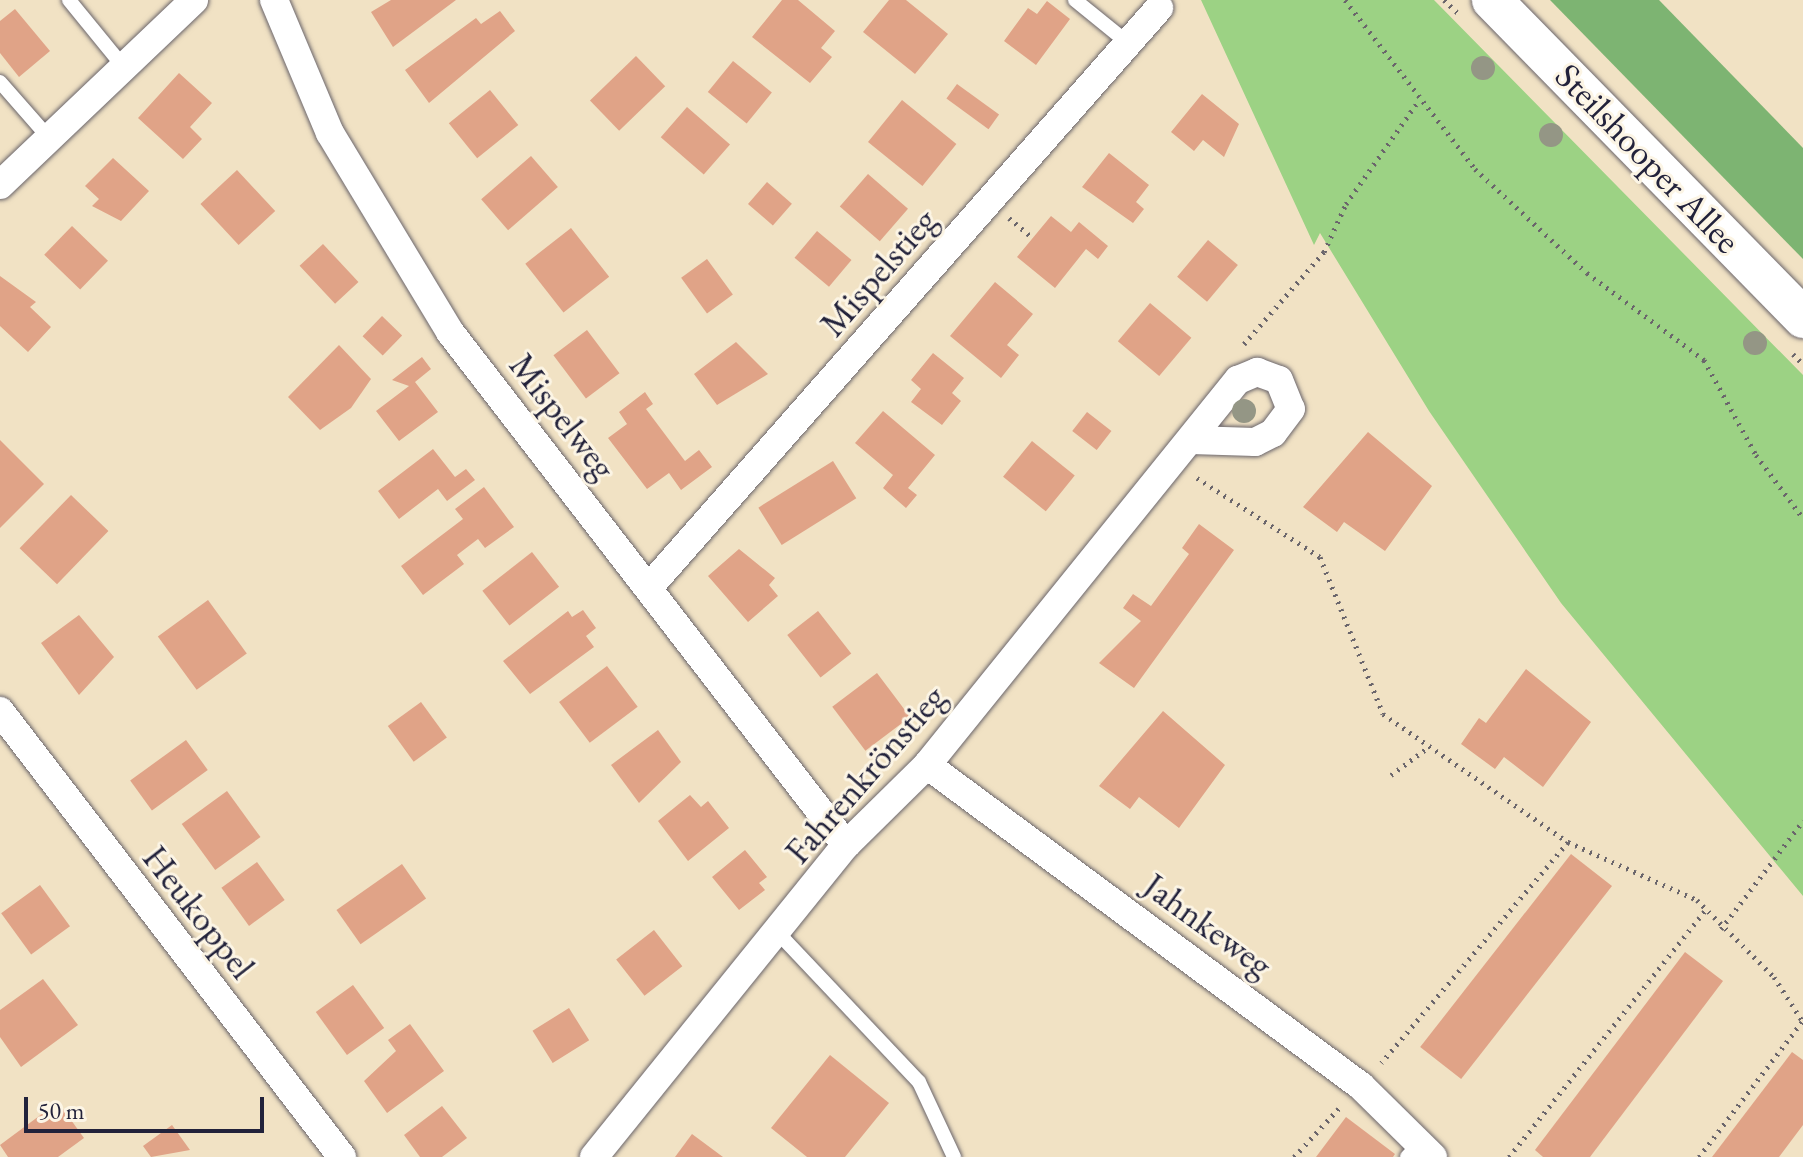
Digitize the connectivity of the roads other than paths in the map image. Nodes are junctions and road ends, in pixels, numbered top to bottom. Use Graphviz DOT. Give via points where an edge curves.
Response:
graph roads {
  1 [pos="69,0"];
  2 [pos="194,0"];
  3 [pos="274,0"];
  4 [pos="1075,0"];
  5 [pos="1492,0"];
  6 [pos="1159,8"];
  7 [pos="1128,43"];
  8 [pos="122,65"];
  9 [pos="0,82"];
  10 [pos="49,138"];
  11 [pos="0,185"];
  12 [pos="1803,318"];
  13 [pos="1191,440"];
  14 [pos="651,585"];
  15 [pos="0,711"];
  16 [pos="927,765"];
  17 [pos="846,845"];
  18 [pos="780,935"];
  19 [pos="1419,1153"];
  20 [pos="342,1157"];
  21 [pos="594,1157"];
  22 [pos="954,1157"];
  1 -- 8 [label="lane"];
  2 -- 8 [label="street"];
  3 -- 14 [label="street, Mispelweg" via="330,133 450,332 519,427"];
  4 -- 7 [label="lane"];
  5 -- 12 [label="main road, Steilshooper Allee"];
  6 -- 7 [label="street, Mispelstieg"];
  7 -- 14 [label="street, Mispelstieg"];
  8 -- 10 [label="street"];
  9 -- 10 [label="lane"];
  10 -- 11 [label="street"];
  13 -- 13 [label="street, Fahrenkrönstieg" via="1255,442 1273,433 1291,409 1279,380 1257,372 1238,380"];
  13 -- 16 [label="street, Fahrenkrönstieg"];
  14 -- 17 [label="street, Mispelweg"];
  15 -- 20 [label="street, Heukoppel"];
  16 -- 17 [label="street, Fahrenkrönstieg"];
  16 -- 19 [label="street, Jahnkeweg" via="1361,1086"];
  17 -- 18 [label="street, Fahrenkrönstieg"];
  18 -- 21 [label="street, Fahrenkrönstieg"];
  18 -- 22 [label="lane" via="919,1082"];
}
